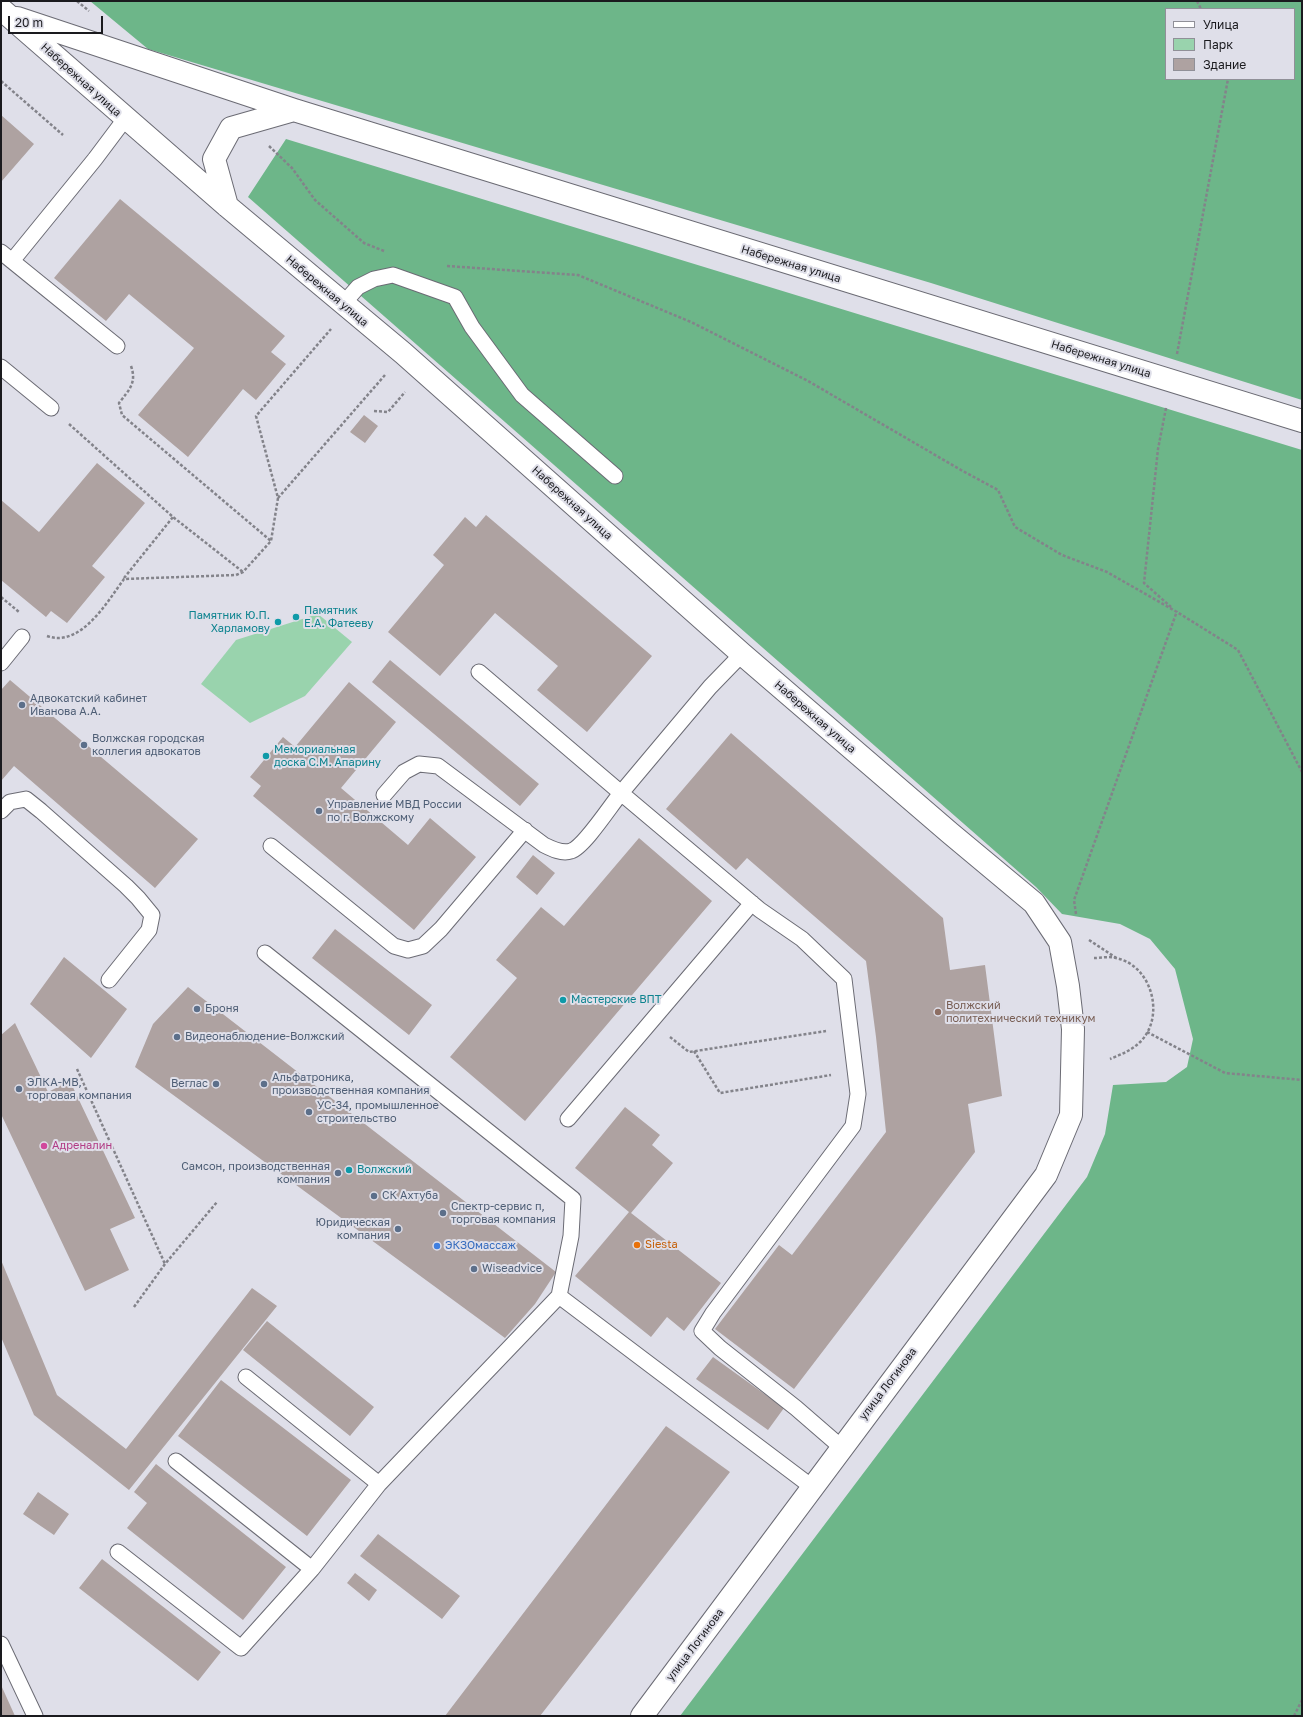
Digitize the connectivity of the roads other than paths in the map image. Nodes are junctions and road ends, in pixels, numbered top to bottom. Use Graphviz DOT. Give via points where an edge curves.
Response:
graph roads {
  1 [pos="4,12"];
  2 [pos="294,110"];
  3 [pos="125,119"];
  4 [pos="227,206"];
  5 [pos="7,257"];
  6 [pos="346,306"];
  7 [pos="117,346"];
  8 [pos="1,367"];
  9 [pos="51,408"];
  10 [pos="1302,421"];
  11 [pos="615,476"];
  12 [pos="22,637"];
  13 [pos="742,654"];
  14 [pos="1,663"];
  15 [pos="479,672"];
  16 [pos="621,793"];
  17 [pos="384,795"];
  18 [pos="1,811"];
  19 [pos="525,830"];
  20 [pos="271,846"];
  21 [pos="752,903"];
  22 [pos="265,953"];
  23 [pos="109,980"];
  24 [pos="1073,1029"];
  25 [pos="568,1119"];
  26 [pos="559,1296"];
  27 [pos="246,1377"];
  28 [pos="841,1447"];
  29 [pos="176,1461"];
  30 [pos="379,1484"];
  31 [pos="812,1487"];
  32 [pos="118,1552"];
  33 [pos="312,1569"];
  34 [pos="1,1644"];
  35 [pos="35,1716"];
  36 [pos="642,1716"];
  1 -- 2 [label="street, Набережная улица"];
  1 -- 3 [label="street, Набережная улица"];
  2 -- 4 [label="street" via="231,128 214,160"];
  2 -- 10 [label="street, Набережная улица"];
  3 -- 4 [label="street, Набережная улица"];
  3 -- 5 [label="lane" via="95,159"];
  4 -- 6 [label="street, Набережная улица"];
  5 -- 7 [label="lane"];
  6 -- 11 [label="lane" via="358,286 393,275 455,297 472,327 522,395"];
  6 -- 13 [label="street, Набережная улица" via="403,353"];
  8 -- 9 [label="lane"];
  12 -- 14 [label="lane"];
  13 -- 16 [label="lane" via="710,687"];
  13 -- 24 [label="street, Набережная улица" via="1034,903 1060,942"];
  15 -- 16 [label="lane"];
  16 -- 19 [label="lane" via="582,844 571,851 558,851 544,845"];
  16 -- 21 [label="lane"];
  17 -- 19 [label="lane" via="404,772 419,764 438,766"];
  18 -- 23 [label="lane" via="10,802 26,799 126,886 152,915 149,930"];
  19 -- 20 [label="lane" via="441,929 423,946 408,950 394,946"];
  21 -- 25 [label="lane"];
  21 -- 28 [label="lane" via="802,939 844,979 858,1094 853,1126 702,1331"];
  22 -- 26 [label="lane" via="573,1199 571,1236"];
  24 -- 28 [label="street, улица Логинова" via="1071,1115 1046,1175"];
  26 -- 30 [label="lane"];
  26 -- 31 [label="lane"];
  27 -- 30 [label="lane"];
  28 -- 31 [label="street, улица Логинова"];
  29 -- 33 [label="lane"];
  30 -- 33 [label="lane"];
  31 -- 36 [label="street, улица Логинова"];
  32 -- 33 [label="lane" via="241,1648"];
  34 -- 35 [label="lane"];
}
